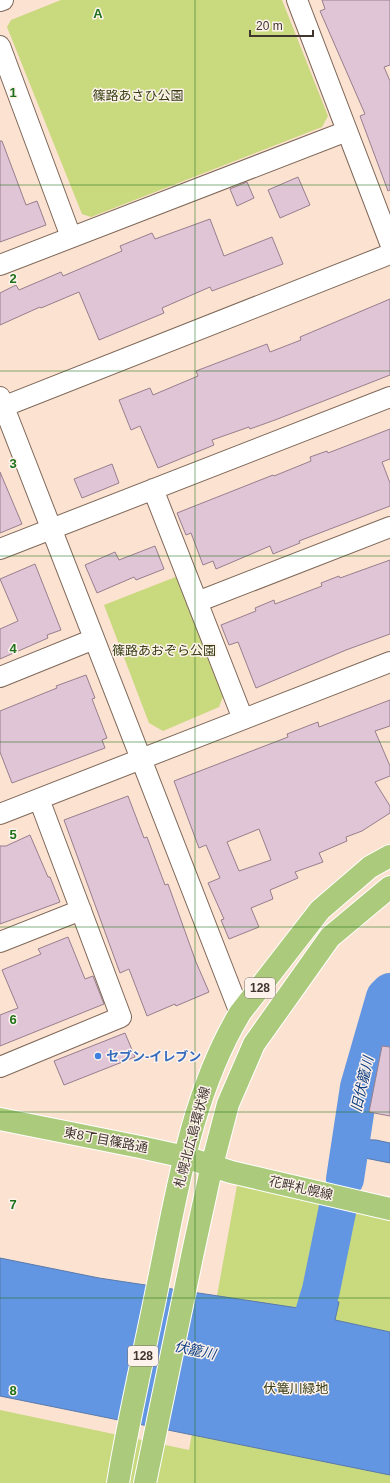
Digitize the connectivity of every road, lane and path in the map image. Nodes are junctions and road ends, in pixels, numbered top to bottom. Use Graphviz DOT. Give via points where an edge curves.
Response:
graph roads {
  1 [pos="3,0"];
  2 [pos="297,0"];
  3 [pos="0,1"];
  4 [pos="0,46"];
  5 [pos="347,131"];
  6 [pos="71,237"];
  7 [pos="390,243"];
  8 [pos="390,254"];
  9 [pos="0,265"];
  10 [pos="390,397"];
  11 [pos="1,404"];
  12 [pos="153,489"];
  13 [pos="390,527"];
  14 [pos="51,529"];
  15 [pos="0,549"];
  16 [pos="197,602"];
  17 [pos="94,639"];
  18 [pos="390,662"];
  19 [pos="0,677"];
  20 [pos="243,719"];
  21 [pos="141,759"];
  22 [pos="40,799"];
  23 [pos="0,814"];
  24 [pos="390,856"];
  25 [pos="390,887"];
  26 [pos="81,910"];
  27 [pos="0,942"];
  28 [pos="240,1013"];
  29 [pos="0,1067"];
  30 [pos="0,1119"];
  31 [pos="185,1157"];
  32 [pos="212,1165"];
  33 [pos="390,1209"];
  34 [pos="120,1474"];
  35 [pos="146,1476"];
  1 -- 3 [label="street"];
  2 -- 5 [label="street"];
  4 -- 6 [label="street"];
  5 -- 6 [label="street"];
  5 -- 7 [label="street"];
  6 -- 9 [label="street"];
  8 -- 11 [label="street"];
  10 -- 12 [label="street"];
  11 -- 14 [label="street"];
  12 -- 14 [label="street"];
  12 -- 16 [label="street"];
  13 -- 16 [label="street"];
  14 -- 15 [label="street"];
  14 -- 17 [label="street"];
  16 -- 20 [label="street"];
  17 -- 19 [label="street"];
  17 -- 21 [label="street"];
  18 -- 20 [label="street"];
  20 -- 21 [label="street"];
  21 -- 22 [label="street"];
  21 -- 28 [label="street"];
  22 -- 23 [label="street"];
  22 -- 26 [label="street"];
  24 -- 28 [label="main road, 札幌北広島環状線 / 128" via="370,867 320,910"];
  25 -- 32 [label="main road, 札幌北広島環状線 / 128" via="330,937 254,1044 228,1104"];
  26 -- 27 [label="street"];
  26 -- 29 [label="street" via="121,1017"];
  28 -- 31 [label="main road, 札幌北広島環状線 / 128" via="201,1094"];
  30 -- 31 [label="main road, 東8丁目篠路通"];
  31 -- 32 [label="main road, 東8丁目篠路通"];
  31 -- 34 [label="main road, 札幌北広島環状線 / 128"];
  32 -- 33 [label="main road, 花畔札幌線" via="231,1172"];
  32 -- 35 [label="main road, 札幌北広島環状線 / 128"];
}
